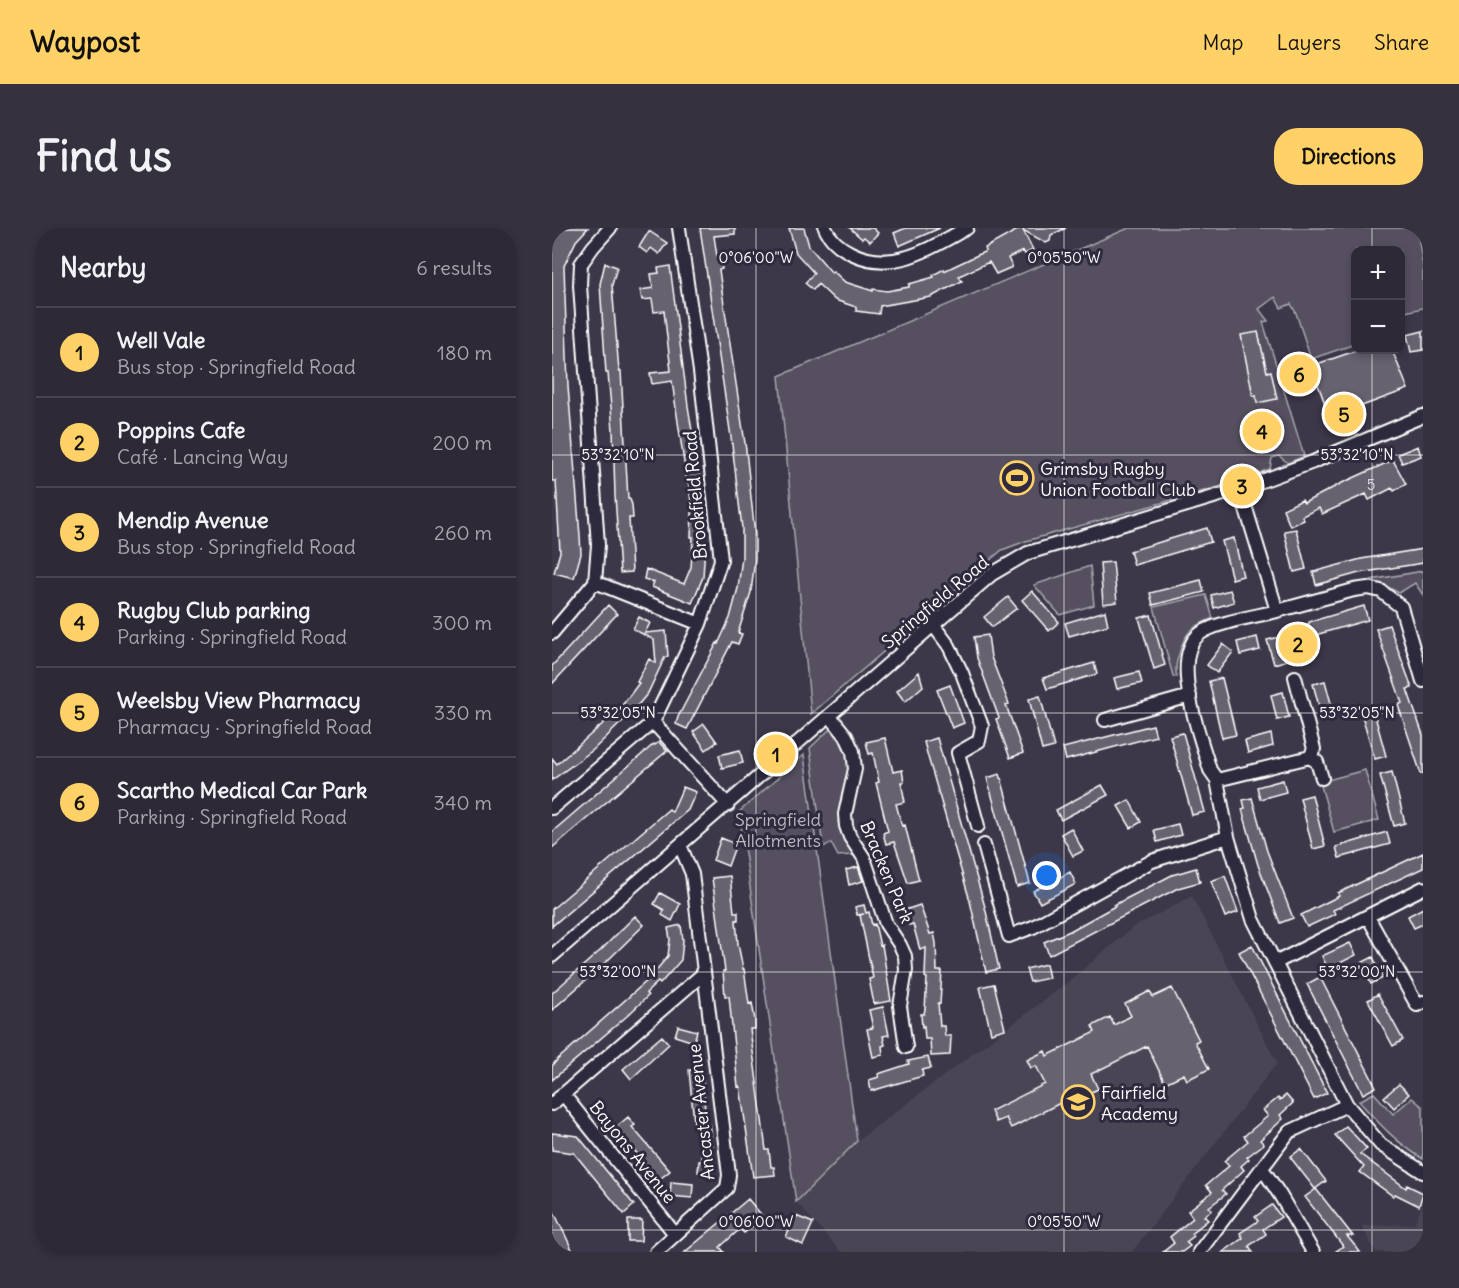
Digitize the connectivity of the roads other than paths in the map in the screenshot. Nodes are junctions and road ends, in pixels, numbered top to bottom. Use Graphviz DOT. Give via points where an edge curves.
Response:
graph roads {
  1 [pos="610,228"];
  2 [pos="679,228"];
  3 [pos="825,228"];
  4 [pos="967,228"];
  5 [pos="1423,416"];
  6 [pos="1240,489"];
  7 [pos="595,582"];
  8 [pos="1277,611"];
  9 [pos="700,624"];
  10 [pos="934,626"];
  11 [pos="552,633"];
  12 [pos="1295,677"];
  13 [pos="1423,681"];
  14 [pos="1190,696"];
  15 [pos="830,716"];
  16 [pos="1105,720"];
  17 [pos="653,722"];
  18 [pos="1310,757"];
  19 [pos="1322,778"];
  20 [pos="1217,780"];
  21 [pos="728,805"];
  22 [pos="552,808"];
  23 [pos="978,826"];
  24 [pos="1228,837"];
  25 [pos="680,845"];
  26 [pos="984,845"];
  27 [pos="1423,888"];
  28 [pos="1368,916"];
  29 [pos="552,956"];
  30 [pos="1275,963"];
  31 [pos="704,973"];
  32 [pos="1423,1002"];
  33 [pos="906,1047"];
  34 [pos="563,1094"];
  35 [pos="552,1104"];
  36 [pos="1347,1105"];
  37 [pos="1262,1168"];
  38 [pos="1423,1172"];
  39 [pos="675,1234"];
  40 [pos="656,1252"];
  41 [pos="1199,1252"];
  42 [pos="1313,1252"];
  1 -- 7 [label="street" via="581,264 580,285 598,545"];
  2 -- 9 [label="street, Brookfield Road" via="722,560"];
  3 -- 4 [label="street" via="842,249 862,258 890,262 917,254"];
  5 -- 6 [label="street, Springfield Road"];
  6 -- 8 [label="street"];
  6 -- 10 [label="street, Springfield Road" via="1028,553 992,574"];
  7 -- 9 [label="street"];
  7 -- 11 [label="street"];
  8 -- 13 [label="street" via="1354,590 1381,591 1401,607"];
  8 -- 14 [label="street" via="1201,634 1187,653"];
  9 -- 17 [label="street, Brookfield Road"];
  10 -- 15 [label="street, Springfield Road"];
  10 -- 23 [label="street" via="953,655 982,726 979,741 958,753"];
  12 -- 18 [label="street" via="1314,749"];
  14 -- 16 [label="street"];
  14 -- 20 [label="street" via="1210,770"];
  15 -- 21 [label="street, Springfield Road"];
  15 -- 33 [label="street, Bracken Park" via="853,751 855,769 846,826 864,858 886,924 905,956 900,1006"];
  17 -- 21 [label="street"];
  17 -- 22 [label="street, Brookfield Road"];
  18 -- 19 [label="street" via="1317,762"];
  18 -- 20 [label="street"];
  20 -- 24 [label="street"];
  21 -- 25 [label="street, Springfield Road"];
  24 -- 26 [label="street" via="1152,861 1033,927 1009,936"];
  24 -- 30 [label="street" via="1253,919"];
  25 -- 29 [label="street, Springfield Road"];
  25 -- 31 [label="street, Ancaster Avenue" via="692,874"];
  27 -- 28 [label="street"];
  28 -- 30 [label="street"];
  28 -- 32 [label="street" via="1417,1005"];
  30 -- 36 [label="street"];
  31 -- 34 [label="street"];
  31 -- 39 [label="street, Ancaster Avenue" via="729,1175 727,1188"];
  34 -- 35 [label="street"];
  34 -- 39 [label="street, Bayons Avenue"];
  36 -- 37 [label="street" via="1289,1132"];
  36 -- 38 [label="street" via="1381,1145"];
  37 -- 41 [label="street"];
  37 -- 42 [label="street"];
  39 -- 40 [label="street, Ancaster Avenue"];
}
